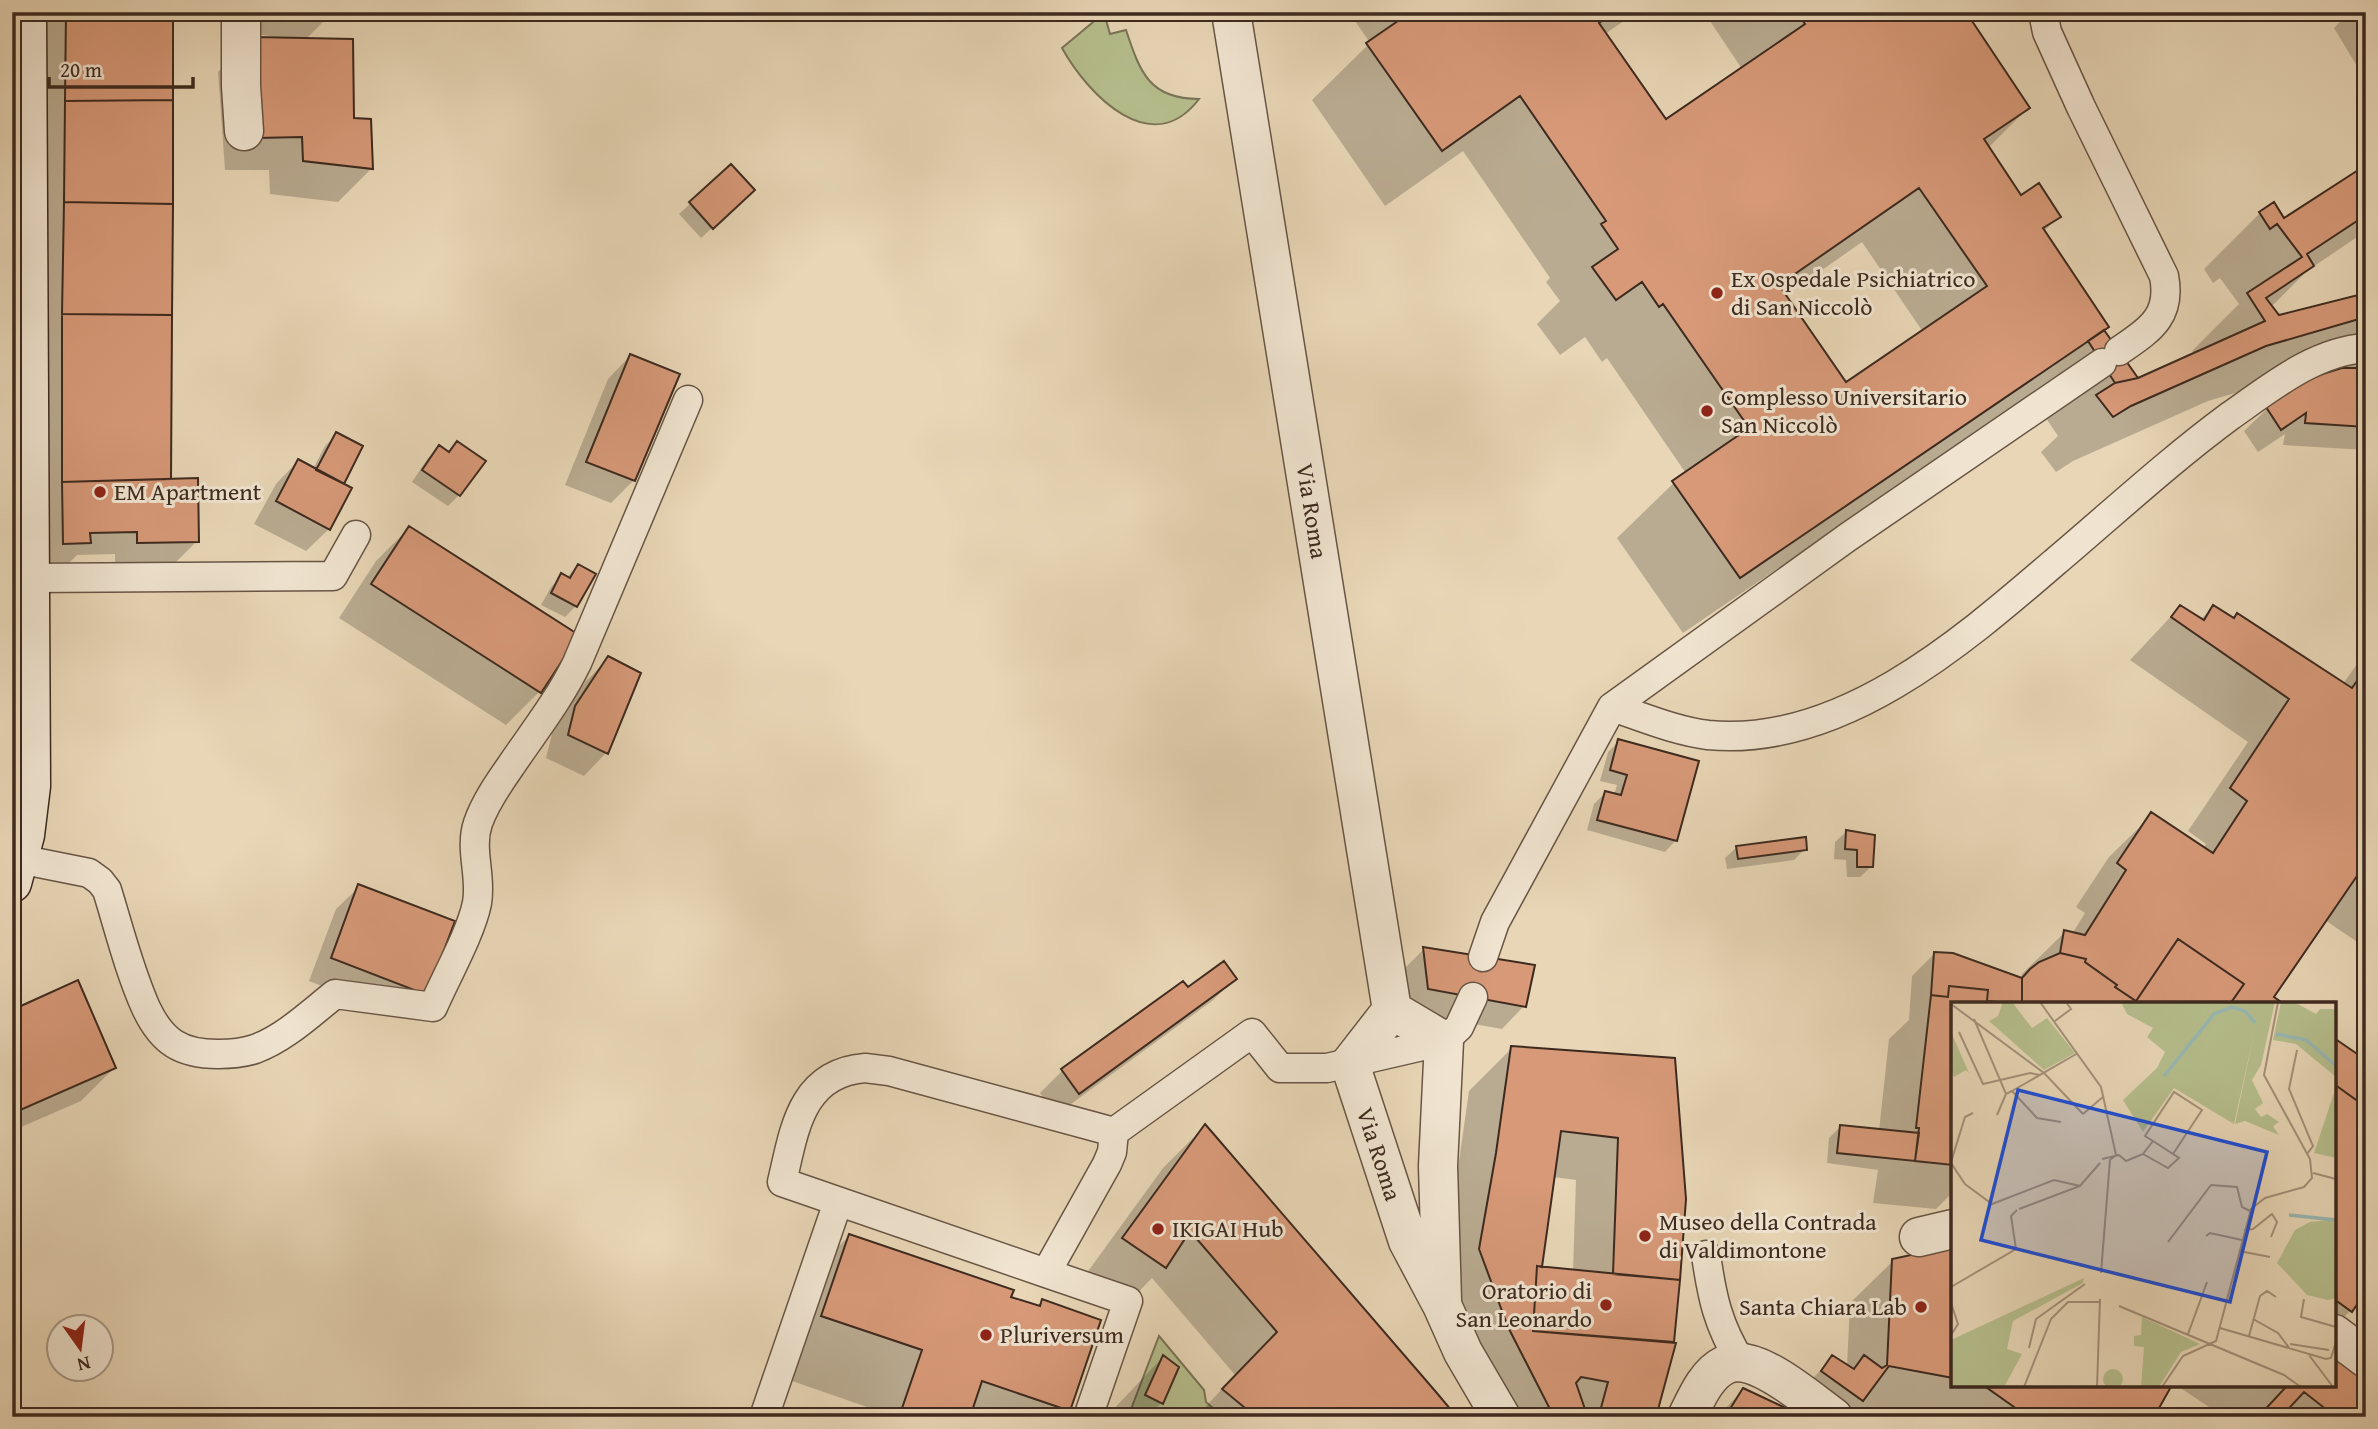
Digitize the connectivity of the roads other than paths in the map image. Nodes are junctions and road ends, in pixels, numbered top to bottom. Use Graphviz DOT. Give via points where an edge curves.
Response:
graph roads {
  1 [pos="27,12"];
  2 [pos="241,12"];
  3 [pos="1231,12"];
  4 [pos="2043,12"];
  5 [pos="244,131"];
  6 [pos="2366,348"];
  7 [pos="688,400"];
  8 [pos="21,477"];
  9 [pos="356,536"];
  10 [pos="29,578"];
  11 [pos="21,678"];
  12 [pos="1612,707"];
  13 [pos="16,871"];
  14 [pos="1483,957"];
  15 [pos="1473,997"];
  16 [pos="1392,1010"];
  17 [pos="1444,1041"];
  18 [pos="1350,1064"];
  19 [pos="1114,1132"];
  20 [pos="838,1202"];
  21 [pos="1706,1255"];
  22 [pos="1046,1273"];
  23 [pos="1442,1305"];
  24 [pos="2336,1336"];
  25 [pos="2366,1358"];
  26 [pos="1741,1362"];
  27 [pos="764,1417"];
  28 [pos="1088,1417"];
  29 [pos="1501,1417"];
  30 [pos="1687,1417"];
  31 [pos="1833,1417"];
  1 -- 8 [label="street"];
  2 -- 5 [label="street"];
  3 -- 16 [label="street, Via Roma"];
  4 -- 12 [label="lane" via="2047,32 2076,96 2164,276 2165,302 2157,321"];
  6 -- 12 [label="lane" via="2313,363 2256,398 2197,441 1970,633 1854,705 1805,724 1735,735 1678,729"];
  7 -- 13 [label="lane" via="573,670 477,824 477,904 433,1007 335,994 289,1030 256,1048 230,1054 190,1052 170,1040 147,1010 100,881 89,873"];
  8 -- 10 [label="street"];
  9 -- 10 [label="lane" via="333,576"];
  10 -- 11 [label="street"];
  11 -- 13 [label="street" via="31,786"];
  12 -- 14 [label="lane" via="1495,922"];
  15 -- 17 [label="lane" via="1459,1027"];
  16 -- 17 [label="street"];
  16 -- 18 [label="street"];
  17 -- 18 [label="lane"];
  17 -- 23 [label="street, Via Roma" via="1438,1166"];
  18 -- 19 [label="lane" via="1280,1068 1252,1032"];
  18 -- 23 [label="street, Via Roma" via="1408,1241"];
  19 -- 20 [label="lane" via="889,1070 846,1071 828,1079 805,1103 782,1182"];
  19 -- 22 [label="lane" via="1108,1164"];
  20 -- 22 [label="lane"];
  20 -- 27 [label="lane"];
  21 -- 26 [label="lane" via="1715,1308"];
  22 -- 28 [label="lane" via="1128,1301"];
  23 -- 29 [label="street, Via Roma"];
  24 -- 25 [label="street"];
  26 -- 30 [label="street" via="1723,1366 1711,1376"];
  26 -- 31 [label="street" via="1768,1372"];
}
